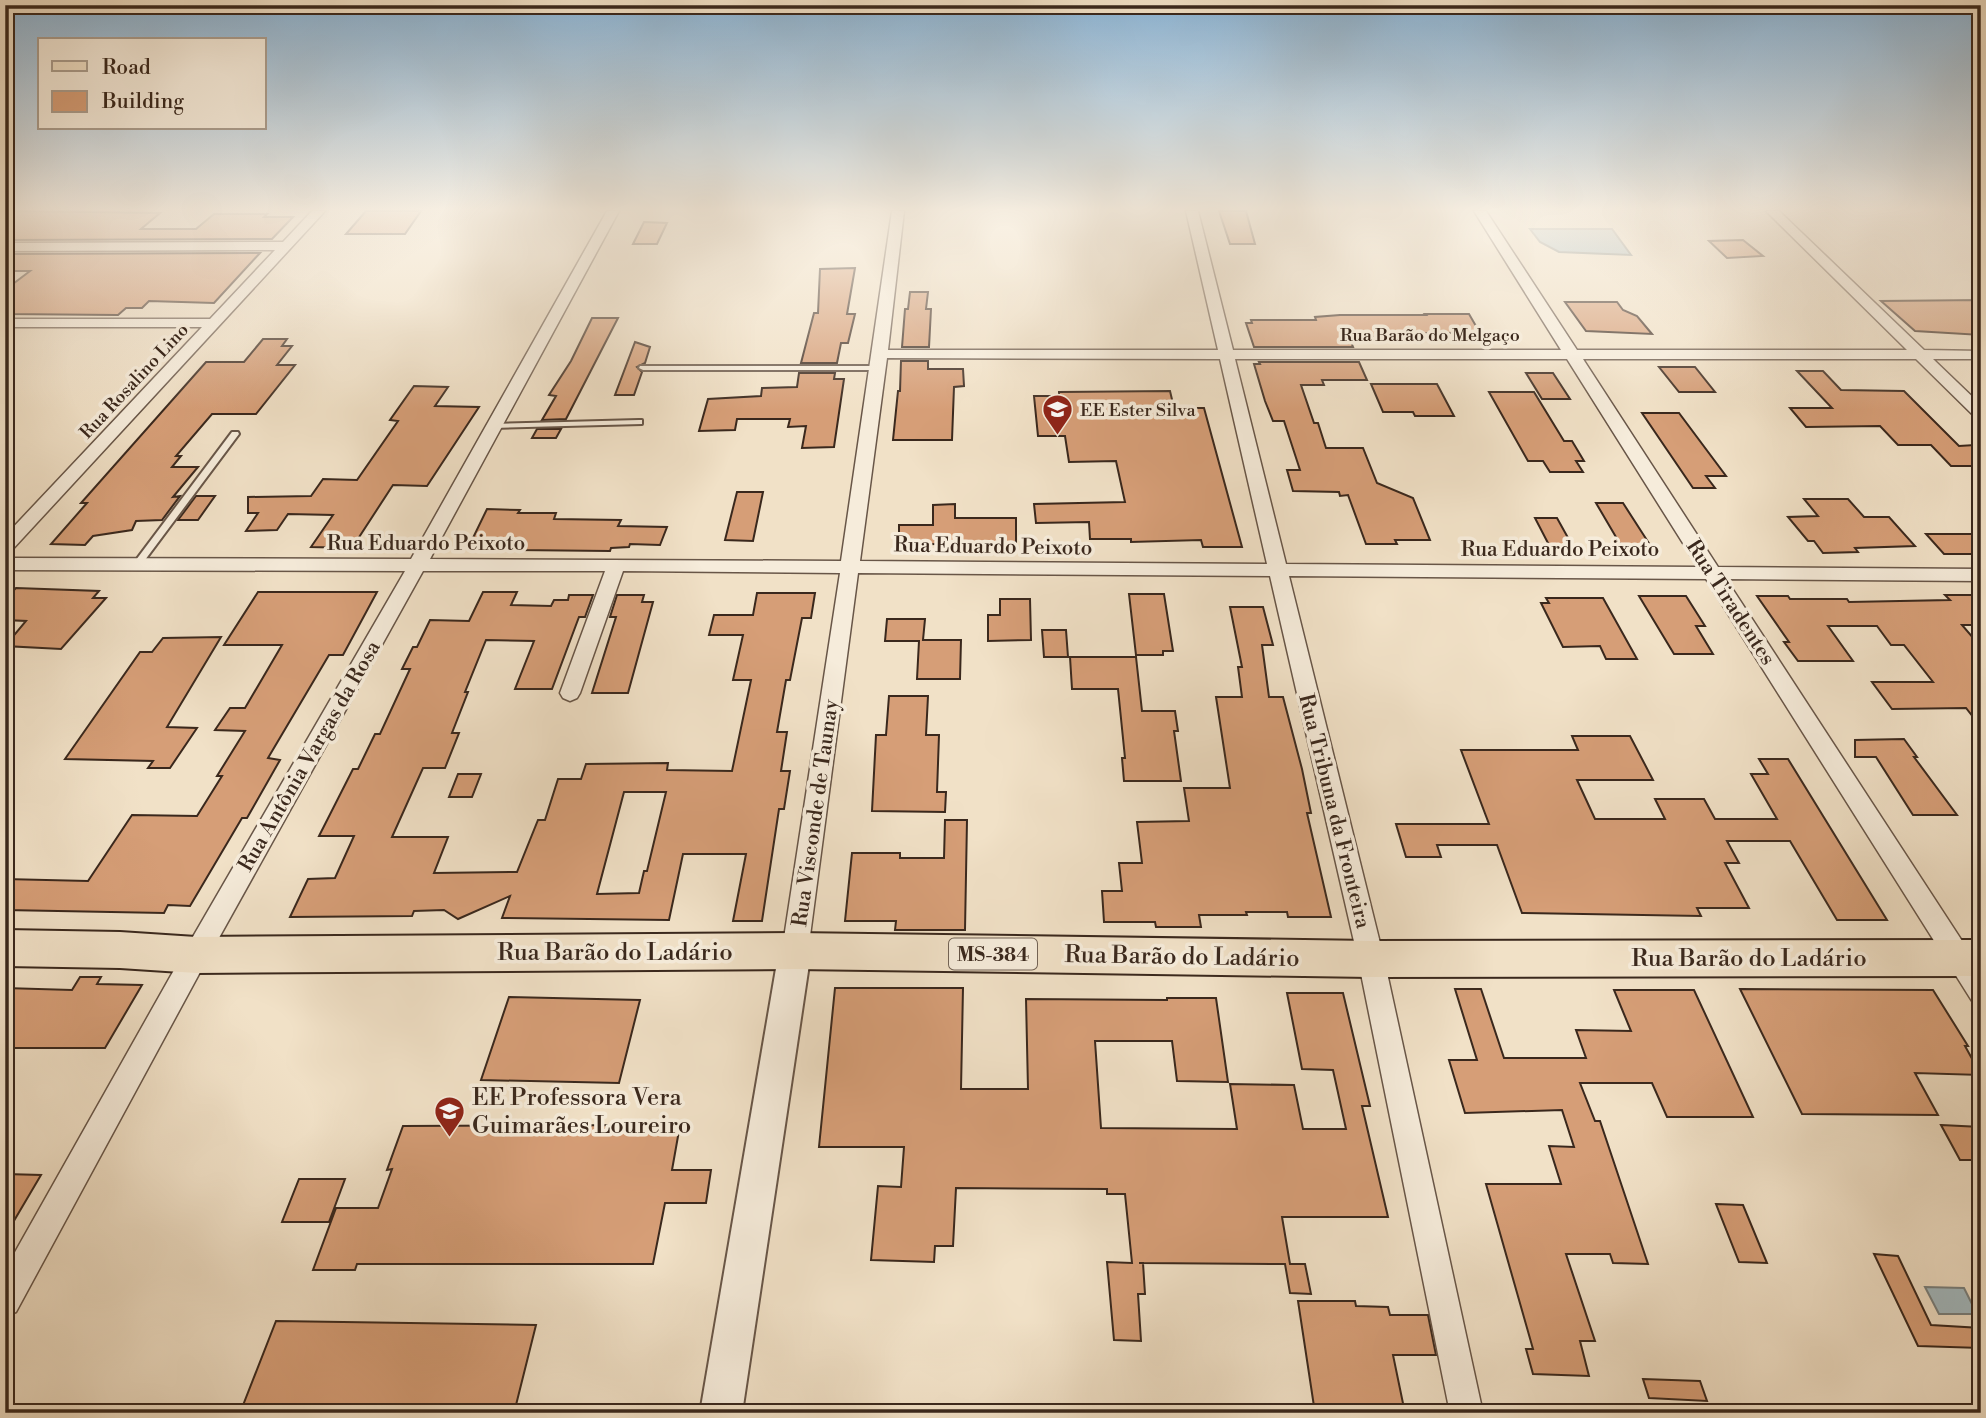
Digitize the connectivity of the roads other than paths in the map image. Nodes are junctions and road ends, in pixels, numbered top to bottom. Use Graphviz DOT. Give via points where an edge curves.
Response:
graph roads {
  1 [pos="258,277"];
  2 [pos="576,277"];
  3 [pos="890,277"];
  4 [pos="1207,277"];
  5 [pos="1521,277"];
  6 [pos="1840,277"];
  7 [pos="5,323"];
  8 [pos="214,324"];
  9 [pos="1225,355"];
  10 [pos="1570,355"];
  11 [pos="1981,355"];
  12 [pos="1921,356"];
  13 [pos="879,361"];
  14 [pos="643,368"];
  15 [pos="1981,414"];
  16 [pos="639,422"];
  17 [pos="493,426"];
  18 [pos="235,434"];
  19 [pos="5,547"];
  20 [pos="5,564"];
  21 [pos="136,565"];
  22 [pos="616,565"];
  23 [pos="416,566"];
  24 [pos="850,567"];
  25 [pos="1277,572"];
  26 [pos="1712,572"];
  27 [pos="1981,575"];
  28 [pos="570,693"];
  29 [pos="5,948"];
  30 [pos="795,951"];
  31 [pos="196,955"];
  32 [pos="1970,958"];
  33 [pos="1371,959"];
  34 [pos="1981,993"];
  35 [pos="5,1301"];
  36 [pos="721,1413"];
  37 [pos="1467,1413"];
  1 -- 8 [label="street, Rua Rosalino Lino"];
  2 -- 17 [label="street, Rua Antônia Vargas da Rosa"];
  3 -- 13 [label="street, Rua Visconde de Taunay"];
  4 -- 9 [label="street, Rua Tribuna da Fronteira"];
  5 -- 10 [label="street, Rua Tiradentes"];
  6 -- 12 [label="street"];
  7 -- 8 [label="street"];
  8 -- 19 [label="street, Rua Rosalino Lino"];
  9 -- 10 [label="street, Rua Barão do Melgaço"];
  9 -- 13 [label="street, Rua Barão do Melgaço"];
  9 -- 25 [label="street, Rua Tribuna da Fronteira"];
  10 -- 12 [label="street, Rua Barão do Melgaço"];
  10 -- 26 [label="street, Rua Tiradentes"];
  11 -- 12 [label="street, Rua Barão do Melgaço"];
  12 -- 15 [label="street"];
  13 -- 14 [label="lane"];
  13 -- 24 [label="street, Rua Visconde de Taunay"];
  16 -- 17 [label="lane"];
  17 -- 23 [label="street, Rua Antônia Vargas da Rosa"];
  18 -- 21 [label="lane"];
  20 -- 21 [label="street, Rua Eduardo Peixoto"];
  21 -- 23 [label="street, Rua Eduardo Peixoto"];
  22 -- 23 [label="street, Rua Eduardo Peixoto"];
  22 -- 24 [label="street, Rua Eduardo Peixoto"];
  22 -- 28 [label="street"];
  23 -- 31 [label="street, Rua Antônia Vargas da Rosa"];
  24 -- 25 [label="street, Rua Eduardo Peixoto"];
  24 -- 30 [label="street, Rua Visconde de Taunay"];
  25 -- 26 [label="street, Rua Eduardo Peixoto"];
  25 -- 33 [label="street, Rua Tribuna da Fronteira"];
  26 -- 27 [label="street, Rua Eduardo Peixoto"];
  26 -- 32 [label="street, Rua Tiradentes"];
  29 -- 31 [label="main road, Rua Barão do Ladário / MS-384"];
  30 -- 31 [label="main road, Rua Barão do Ladário / MS-384"];
  30 -- 33 [label="main road, Rua Barão do Ladário / MS-384"];
  30 -- 36 [label="street, Rua Visconde de Taunay"];
  31 -- 35 [label="street, Rua Antônia Vargas da Rosa"];
  32 -- 33 [label="main road, Rua Barão do Ladário / MS-384"];
  32 -- 34 [label="street, Rua Tiradentes"];
  33 -- 37 [label="street, Rua Tribuna da Fronteira"];
}
